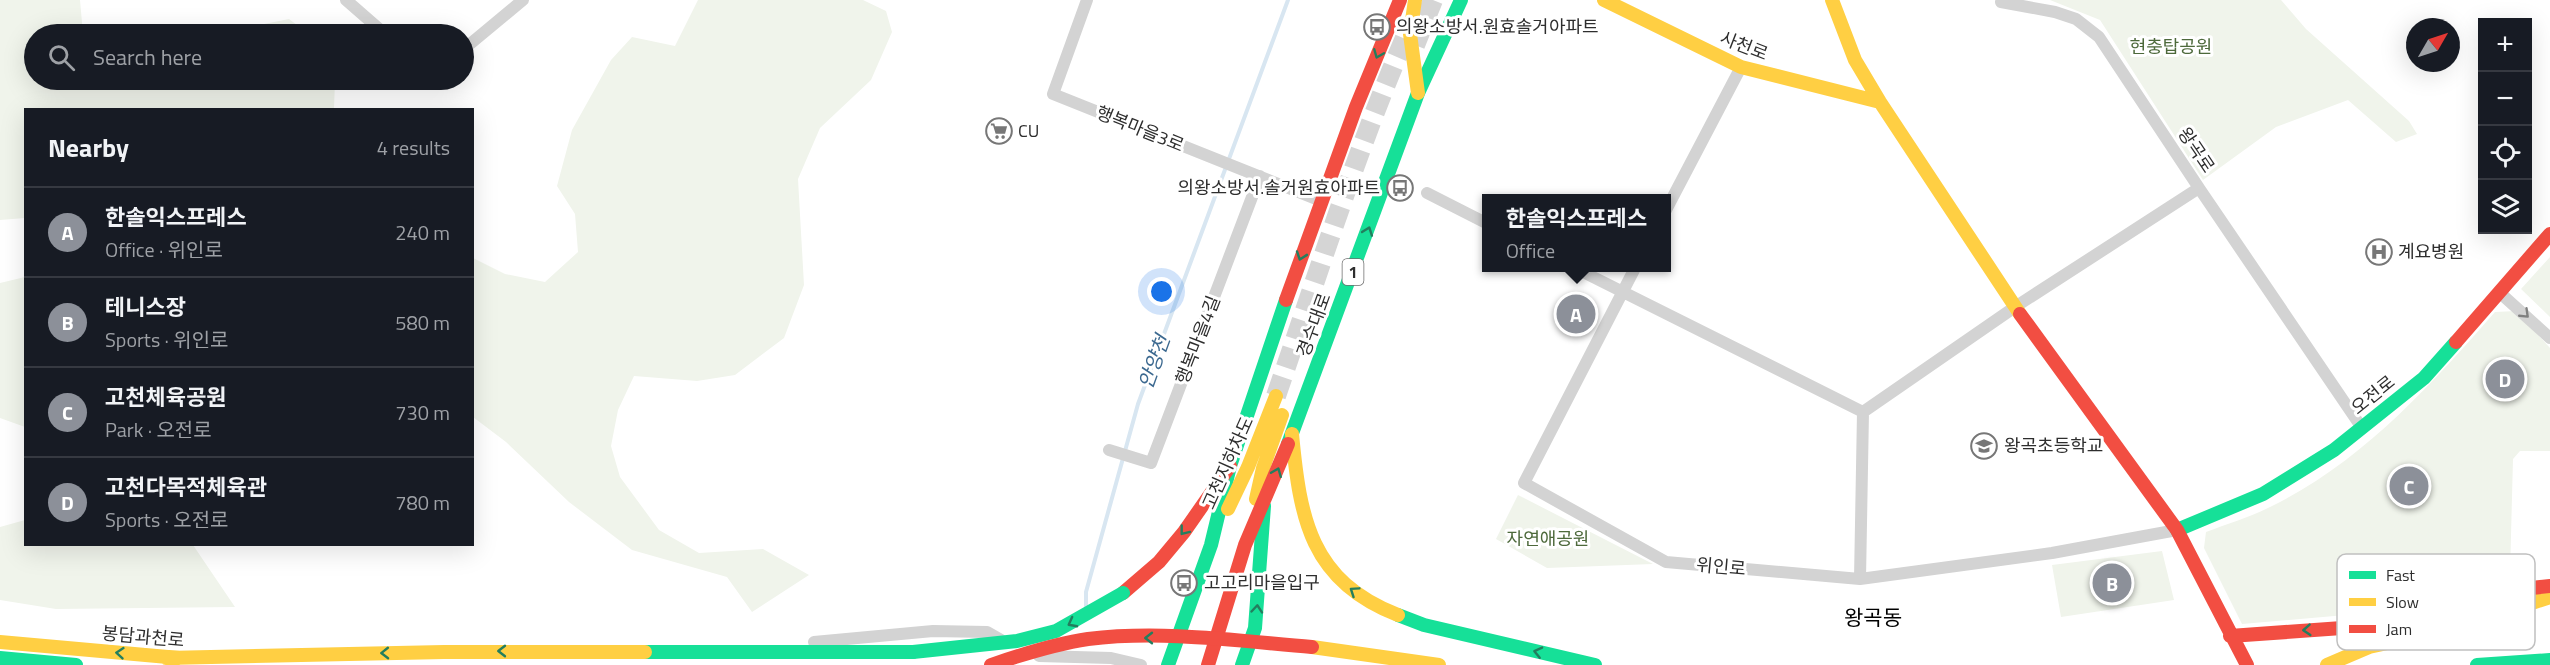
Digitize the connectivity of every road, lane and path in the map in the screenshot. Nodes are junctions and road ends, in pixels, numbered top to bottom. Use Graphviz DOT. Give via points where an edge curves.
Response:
graph roads {
  1 [pos="346,0"];
  2 [pos="523,0"];
  3 [pos="1087,0"];
  4 [pos="1400,0"];
  5 [pos="1415,0"];
  6 [pos="1461,0"];
  7 [pos="1832,0"];
  8 [pos="1607,1"];
  9 [pos="2001,2"];
  10 [pos="374,24"];
  11 [pos="474,41"];
  12 [pos="1741,68"];
  13 [pos="1418,93"];
  14 [pos="1880,102"];
  15 [pos="1260,176"];
  16 [pos="2199,188"];
  17 [pos="1427,193"];
  18 [pos="1321,201"];
  19 [pos="1671,201"];
  20 [pos="1482,221"];
  21 [pos="2550,234"];
  22 [pos="1585,272"];
  23 [pos="1633,272"];
  24 [pos="1623,292"];
  25 [pos="2499,292"];
  26 [pos="2014,307"];
  27 [pos="2550,338"];
  28 [pos="1863,412"];
  29 [pos="2362,428"];
  30 [pos="1292,434"];
  31 [pos="1109,450"];
  32 [pos="1230,466"];
  33 [pos="1264,506"];
  34 [pos="2177,530"];
  35 [pos="1211,545"];
  36 [pos="1245,545"];
  37 [pos="1860,579"];
  38 [pos="2550,586"];
  39 [pos="2535,588"];
  40 [pos="2550,597"];
  41 [pos="2535,602"];
  42 [pos="2337,628"];
  43 [pos="2230,636"];
  44 [pos="0,642"];
  45 [pos="534,648"];
  46 [pos="2362,650"];
  47 [pos="0,658"];
  48 [pos="166,658"];
  49 [pos="2550,660"];
  50 [pos="76,665"];
  51 [pos="283,665"];
  52 [pos="991,665"];
  53 [pos="1141,665"];
  54 [pos="1168,665"];
  55 [pos="1208,665"];
  56 [pos="1242,665"];
  57 [pos="1439,665"];
  58 [pos="1595,665"];
  59 [pos="2247,665"];
  60 [pos="2327,665"];
  61 [pos="2477,665"];
  1 -- 10 [label="street"];
  2 -- 11 [label="street"];
  3 -- 15 [label="street, 행복마을3로" via="1053,94"];
  4 -- 18 [label="main road, 경수대로 / 1, one-way"];
  5 -- 13 [label="main road" via="1409,34"];
  6 -- 13 [label="main road, 경수대로 / 1"];
  7 -- 14 [label="main road" via="1855,60"];
  8 -- 12 [label="main road, 사천로"];
  9 -- 16 [label="street, 왕곡로" via="2076,19 2099,37"];
  12 -- 14 [label="main road, 사천로"];
  12 -- 19 [label="street"];
  30 -- 13 [label="main road, 경수대로 / 1, one-way"];
  14 -- 26 [label="main road"];
  15 -- 18 [label="street, 행복마을3로"];
  15 -- 31 [label="street, 행복마을4길" via="1151,464"];
  16 -- 26 [label="street, 왕곡로"];
  16 -- 29 [label="street"];
  17 -- 20 [label="street"];
  18 -- 32 [label="main road, 경수대로 / 1, one-way"];
  21 -- 25 [label="main road, 오전로"];
  22 -- 24 [label="street"];
  23 -- 24 [label="street, 위인로"];
  24 -- 28 [label="street"];
  24 -- 37 [label="street, 위인로" via="1524,483 1666,562"];
  25 -- 27 [label="street, one-way"];
  25 -- 29 [label="main road, 오전로" via="2424,378"];
  26 -- 28 [label="street, 왕곡로"];
  26 -- 34 [label="main road"];
  28 -- 37 [label="street"];
  29 -- 34 [label="main road, 오전로" via="2264,494"];
  33 -- 30 [label="main road, 경수대로 / 1, one-way"];
  58 -- 30 [label="main road, one-way" via="1424,625 1375,606 1341,582 1321,554 1304,519"];
  32 -- 35 [label="main road, 경수대로 / 1"];
  32 -- 48 [label="main road, one-way, bridge" via="1159,562 1122,593 1056,631 1017,641 913,652 444,652"];
  33 -- 36 [label="main road, 경수대로 / 1"];
  56 -- 33 [label="main road, one-way" via="1255,628"];
  34 -- 37 [label="street, 위인로" via="2052,553"];
  34 -- 43 [label="main road"];
  35 -- 36 [label="main road, 고천지하차도 / 1" via="1282,395"];
  35 -- 54 [label="main road, 경수대로 / 1"];
  36 -- 55 [label="main road, 경수대로 / 1"];
  38 -- 39 [label="main road, one-way"];
  40 -- 41 [label="main road"];
  42 -- 43 [label="main road, one-way"];
  43 -- 59 [label="main road"];
  48 -- 44 [label="main road, 봉담과천로, one-way"];
  45 -- 53 [label="street" via="825,641 960,631 987,632 1013,647 1043,657 1112,658"];
  46 -- 60 [label="main road"];
  47 -- 50 [label="main road"];
  48 -- 51 [label="main road, 봉담과천로"];
  49 -- 61 [label="main road"];
  57 -- 52 [label="main road, one-way, bridge" via="1312,647 1202,638 1100,638 1039,650"];
}
